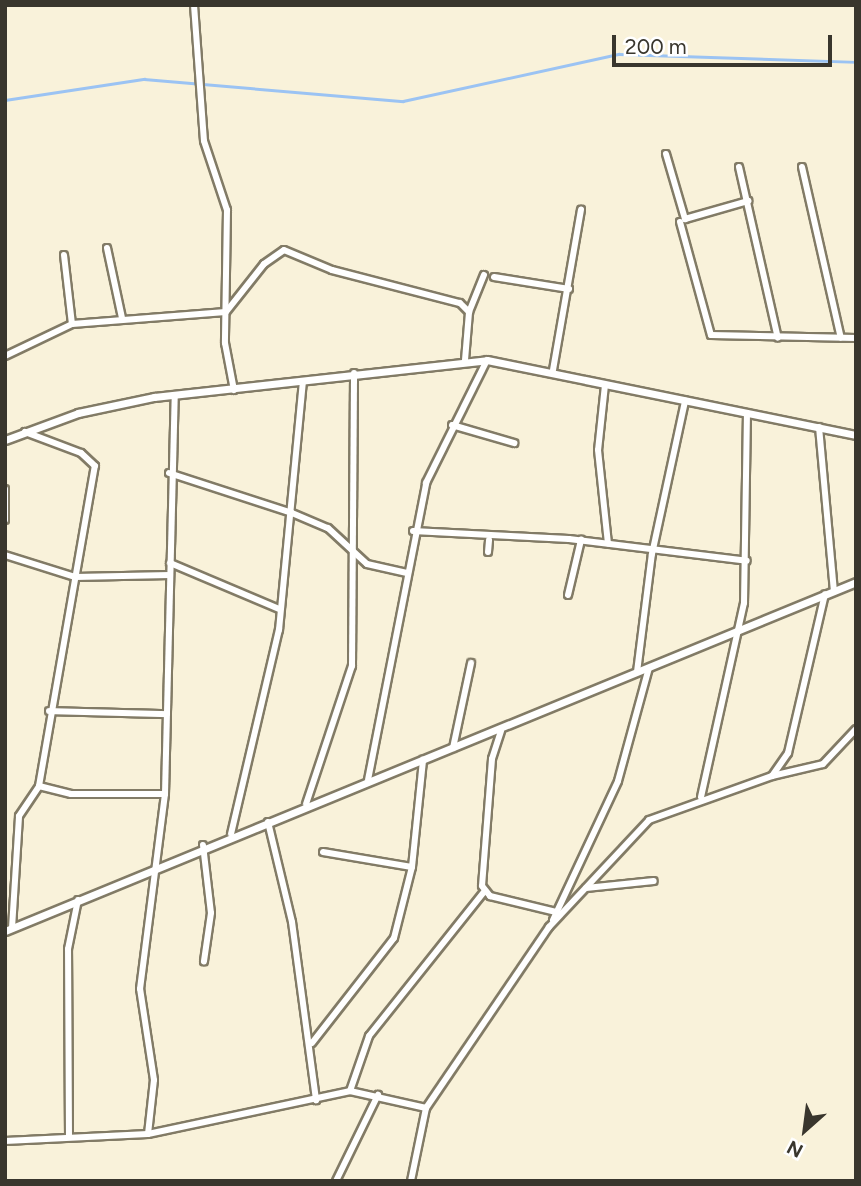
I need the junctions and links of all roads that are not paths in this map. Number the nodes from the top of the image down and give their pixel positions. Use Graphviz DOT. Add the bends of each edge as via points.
graph roads {
  1 [pos="194,5"];
  2 [pos="666,155"];
  3 [pos="739,167"];
  4 [pos="803,167"];
  5 [pos="748,201"];
  6 [pos="582,209"];
  7 [pos="680,222"];
  8 [pos="107,248"];
  9 [pos="64,255"];
  10 [pos="484,275"];
  11 [pos="494,277"];
  12 [pos="569,289"];
  13 [pos="226,312"];
  14 [pos="469,312"];
  15 [pos="121,318"];
  16 [pos="72,324"];
  17 [pos="778,338"];
  18 [pos="841,338"];
  19 [pos="856,338"];
  20 [pos="5,356"];
  21 [pos="465,360"];
  22 [pos="487,360"];
  23 [pos="553,370"];
  24 [pos="354,373"];
  25 [pos="303,381"];
  26 [pos="605,385"];
  27 [pos="234,390"];
  28 [pos="175,396"];
  29 [pos="685,401"];
  30 [pos="747,413"];
  31 [pos="453,425"];
  32 [pos="818,427"];
  33 [pos="25,432"];
  34 [pos="856,435"];
  35 [pos="5,440"];
  36 [pos="513,443"];
  37 [pos="169,473"];
  38 [pos="5,489"];
  39 [pos="292,513"];
  40 [pos="5,520"];
  41 [pos="413,531"];
  42 [pos="489,540"];
  43 [pos="580,540"];
  44 [pos="608,543"];
  45 [pos="488,552"];
  46 [pos="652,554"];
  47 [pos="5,555"];
  48 [pos="354,556"];
  49 [pos="747,561"];
  50 [pos="170,563"];
  51 [pos="407,573"];
  52 [pos="170,575"];
  53 [pos="75,577"];
  54 [pos="856,582"];
  55 [pos="834,591"];
  56 [pos="825,594"];
  57 [pos="568,595"];
  58 [pos="279,609"];
  59 [pos="739,628"];
  60 [pos="471,663"];
  61 [pos="649,668"];
  62 [pos="638,672"];
  63 [pos="49,711"];
  64 [pos="167,714"];
  65 [pos="856,729"];
  66 [pos="500,731"];
  67 [pos="453,748"];
  68 [pos="423,760"];
  69 [pos="772,776"];
  70 [pos="368,779"];
  71 [pos="39,786"];
  72 [pos="166,793"];
  73 [pos="701,797"];
  74 [pos="306,804"];
  75 [pos="267,820"];
  76 [pos="231,834"];
  77 [pos="203,845"];
  78 [pos="323,852"];
  79 [pos="159,866"];
  80 [pos="412,867"];
  81 [pos="654,881"];
  82 [pos="586,888"];
  83 [pos="485,892"];
  84 [pos="78,900"];
  85 [pos="556,912"];
  86 [pos="549,928"];
  87 [pos="9,930"];
  88 [pos="204,961"];
  89 [pos="312,1043"];
  90 [pos="350,1091"];
  91 [pos="379,1095"];
  92 [pos="316,1100"];
  93 [pos="426,1108"];
  94 [pos="148,1134"];
  95 [pos="69,1136"];
  96 [pos="5,1141"];
  97 [pos="336,1181"];
  98 [pos="411,1181"];
  1 -- 13 [label="street" via="204,141 228,222"];
  2 -- 5 [label="street" via="685,219"];
  3 -- 5 [label="street"];
  4 -- 18 [label="street"];
  5 -- 17 [label="street"];
  6 -- 12 [label="street" via="573,228"];
  7 -- 17 [label="street" via="711,335"];
  8 -- 15 [label="street"];
  9 -- 16 [label="street"];
  10 -- 14 [label="street"];
  11 -- 12 [label="street"];
  12 -- 23 [label="street"];
  13 -- 14 [label="street" via="264,264 284,250 332,270 460,303"];
  13 -- 15 [label="street"];
  13 -- 27 [label="street"];
  14 -- 21 [label="street"];
  15 -- 16 [label="street"];
  16 -- 20 [label="street"];
  17 -- 18 [label="street"];
  18 -- 19 [label="street"];
  21 -- 22 [label="street"];
  21 -- 24 [label="street"];
  22 -- 23 [label="street"];
  22 -- 31 [label="street"];
  23 -- 26 [label="street"];
  24 -- 25 [label="street"];
  24 -- 48 [label="street"];
  25 -- 27 [label="street"];
  25 -- 39 [label="street"];
  26 -- 29 [label="street"];
  26 -- 44 [label="street" via="598,450"];
  27 -- 28 [label="street"];
  28 -- 33 [label="street" via="78,413"];
  28 -- 37 [label="street"];
  29 -- 30 [label="street"];
  29 -- 46 [label="street"];
  30 -- 32 [label="street"];
  30 -- 49 [label="street"];
  31 -- 36 [label="street"];
  31 -- 41 [label="street"];
  32 -- 34 [label="street"];
  32 -- 55 [label="street"];
  33 -- 35 [label="street"];
  33 -- 53 [label="street" via="81,453 95,466"];
  37 -- 39 [label="street"];
  37 -- 50 [label="street"];
  38 -- 40 [label="street"];
  39 -- 48 [label="street" via="328,528"];
  39 -- 58 [label="street"];
  41 -- 42 [label="street"];
  41 -- 51 [label="street"];
  42 -- 43 [label="street"];
  42 -- 45 [label="street"];
  43 -- 44 [label="street"];
  43 -- 57 [label="street"];
  44 -- 46 [label="street"];
  46 -- 49 [label="street"];
  46 -- 62 [label="street"];
  47 -- 53 [label="street"];
  48 -- 51 [label="street"];
  48 -- 74 [label="street" via="351,675"];
  49 -- 59 [label="street"];
  50 -- 52 [label="street"];
  50 -- 58 [label="street"];
  51 -- 70 [label="street"];
  52 -- 53 [label="street"];
  52 -- 64 [label="street"];
  53 -- 63 [label="street"];
  54 -- 55 [label="street"];
  55 -- 56 [label="street"];
  56 -- 59 [label="street"];
  56 -- 69 [label="street" via="788,753"];
  58 -- 76 [label="street" via="272,668"];
  59 -- 61 [label="street"];
  59 -- 73 [label="street"];
  60 -- 67 [label="street"];
  61 -- 62 [label="street"];
  61 -- 85 [label="street" via="618,781"];
  62 -- 66 [label="street"];
  63 -- 64 [label="street"];
  63 -- 71 [label="street"];
  64 -- 72 [label="street"];
  65 -- 69 [label="street" via="822,764"];
  66 -- 67 [label="street"];
  66 -- 83 [label="street" via="492,759"];
  67 -- 68 [label="street"];
  68 -- 70 [label="street"];
  68 -- 80 [label="street"];
  69 -- 73 [label="street"];
  70 -- 74 [label="street"];
  71 -- 72 [label="street" via="71,794"];
  71 -- 87 [label="street" via="19,816"];
  72 -- 79 [label="street"];
  73 -- 82 [label="street" via="649,820"];
  74 -- 75 [label="street"];
  75 -- 76 [label="street"];
  75 -- 89 [label="street"];
  76 -- 77 [label="street"];
  77 -- 79 [label="street"];
  77 -- 88 [label="street" via="211,913"];
  78 -- 80 [label="street"];
  79 -- 84 [label="street"];
  79 -- 94 [label="street" via="142,946 140,989 154,1080"];
  80 -- 89 [label="street" via="392,943"];
  81 -- 82 [label="street"];
  82 -- 86 [label="street"];
  83 -- 85 [label="street"];
  83 -- 90 [label="street" via="369,1036"];
  84 -- 87 [label="street"];
  84 -- 95 [label="street" via="68,949"];
  85 -- 86 [label="street"];
  86 -- 93 [label="street"];
  89 -- 92 [label="street"];
  90 -- 91 [label="street"];
  90 -- 92 [label="street"];
  91 -- 93 [label="street"];
  91 -- 97 [label="street"];
  92 -- 94 [label="street"];
  93 -- 98 [label="street"];
  94 -- 95 [label="street"];
  95 -- 96 [label="street"];
}
